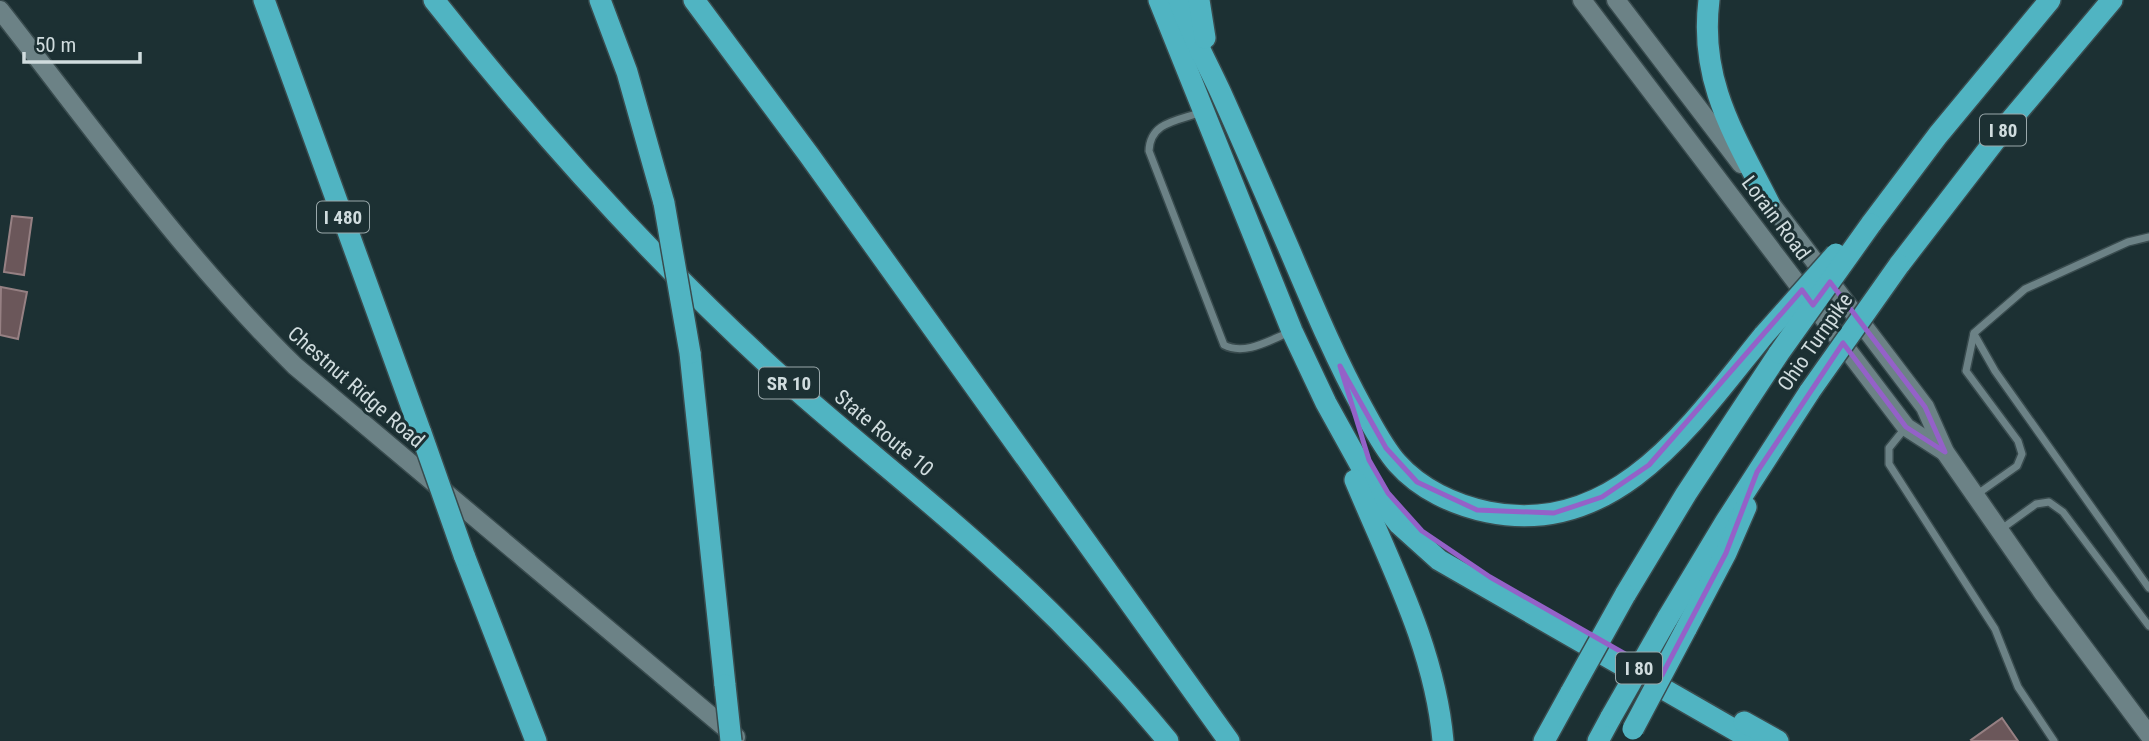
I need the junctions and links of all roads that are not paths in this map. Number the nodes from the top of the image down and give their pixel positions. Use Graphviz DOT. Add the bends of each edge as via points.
graph roads {
  1 [pos="264,0"];
  2 [pos="434,0"];
  3 [pos="600,0"];
  4 [pos="694,0"];
  5 [pos="1199,0"];
  6 [pos="1582,0"];
  7 [pos="1616,0"];
  8 [pos="1709,0"];
  9 [pos="2050,0"];
  10 [pos="2112,0"];
  11 [pos="1166,4"];
  12 [pos="0,10"];
  13 [pos="1220,91"];
  14 [pos="1203,111"];
  15 [pos="1731,150"];
  16 [pos="1709,168"];
  17 [pos="1769,203"];
  18 [pos="1870,222"];
  19 [pos="2149,237"];
  20 [pos="1292,331"];
  21 [pos="1973,333"];
  22 [pos="1340,366"];
  23 [pos="1326,403"];
  24 [pos="1906,427"];
  25 [pos="1945,452"];
  26 [pos="1757,472"];
  27 [pos="1975,496"];
  28 [pos="1999,530"];
  29 [pos="2149,588"];
  30 [pos="2149,626"];
  31 [pos="1630,735"];
  32 [pos="2149,736"];
  33 [pos="536,741"];
  34 [pos="731,741"];
  35 [pos="741,741"];
  36 [pos="1168,741"];
  37 [pos="1230,741"];
  38 [pos="1443,741"];
  39 [pos="1544,741"];
  40 [pos="1598,741"];
  41 [pos="1754,741"];
  42 [pos="1778,741"];
  43 [pos="2054,741"];
  1 -- 33 [label="highway, I 480, bridge"];
  2 -- 36 [label="highway, State Route 10 / SR 10" via="546,137 684,286 1026,589 1088,649"];
  3 -- 34 [label="highway, bridge" via="627,72 664,203 690,353"];
  4 -- 37 [label="highway"];
  5 -- 13 [label="highway"];
  6 -- 16 [label="street, Lorain Road"];
  7 -- 15 [label="street, Lorain Road"];
  8 -- 17 [label="highway" via="1707,34 1715,88"];
  9 -- 18 [label="highway, I 80"];
  10 -- 26 [label="highway, Ohio Turnpike / I 80, bridge" via="1981,157 1899,265"];
  11 -- 13 [label="highway"];
  11 -- 14 [label="highway"];
  12 -- 35 [label="street, Chestnut Ridge Road" via="246,318 306,375"];
  13 -- 22 [label="highway"];
  14 -- 20 [label="highway"];
  14 -- 20 [label="lane" via="1156,129 1149,138 1149,152 1207,303 1224,345 1231,349 1246,349"];
  15 -- 16 [label="street"];
  15 -- 17 [label="street, Lorain Road"];
  16 -- 24 [label="street, Lorain Road"];
  17 -- 25 [label="street, Lorain Road" via="1925,407"];
  18 -- 22 [label="highway, bridge" via="1764,335 1683,431 1634,478 1585,505 1539,515 1508,515 1477,510 1417,482 1386,448"];
  18 -- 39 [label="highway, Ohio Turnpike / I 80, bridge" via="1686,494"];
  19 -- 21 [label="lane" via="2128,242 2025,289"];
  20 -- 23 [label="highway"];
  21 -- 27 [label="lane" via="1966,371 2018,441 2022,454 2018,466"];
  21 -- 29 [label="lane"];
  22 -- 42 [label="highway" via="1369,460 1388,493 1422,531 1490,577"];
  23 -- 38 [label="highway" via="1423,647"];
  23 -- 41 [label="highway" via="1383,504 1410,536 1439,560"];
  24 -- 25 [label="street, Lorain Road"];
  24 -- 43 [label="lane" via="1889,448 1889,464 1995,629 2018,687"];
  25 -- 27 [label="street, Lorain Road"];
  26 -- 31 [label="highway, bridge" via="1727,553"];
  26 -- 40 [label="highway, Ohio Turnpike / I 80, bridge"];
  27 -- 28 [label="street, Lorain Road"];
  28 -- 30 [label="lane" via="2036,504 2049,502 2063,512"];
  28 -- 32 [label="street, Lorain Road"];
}
